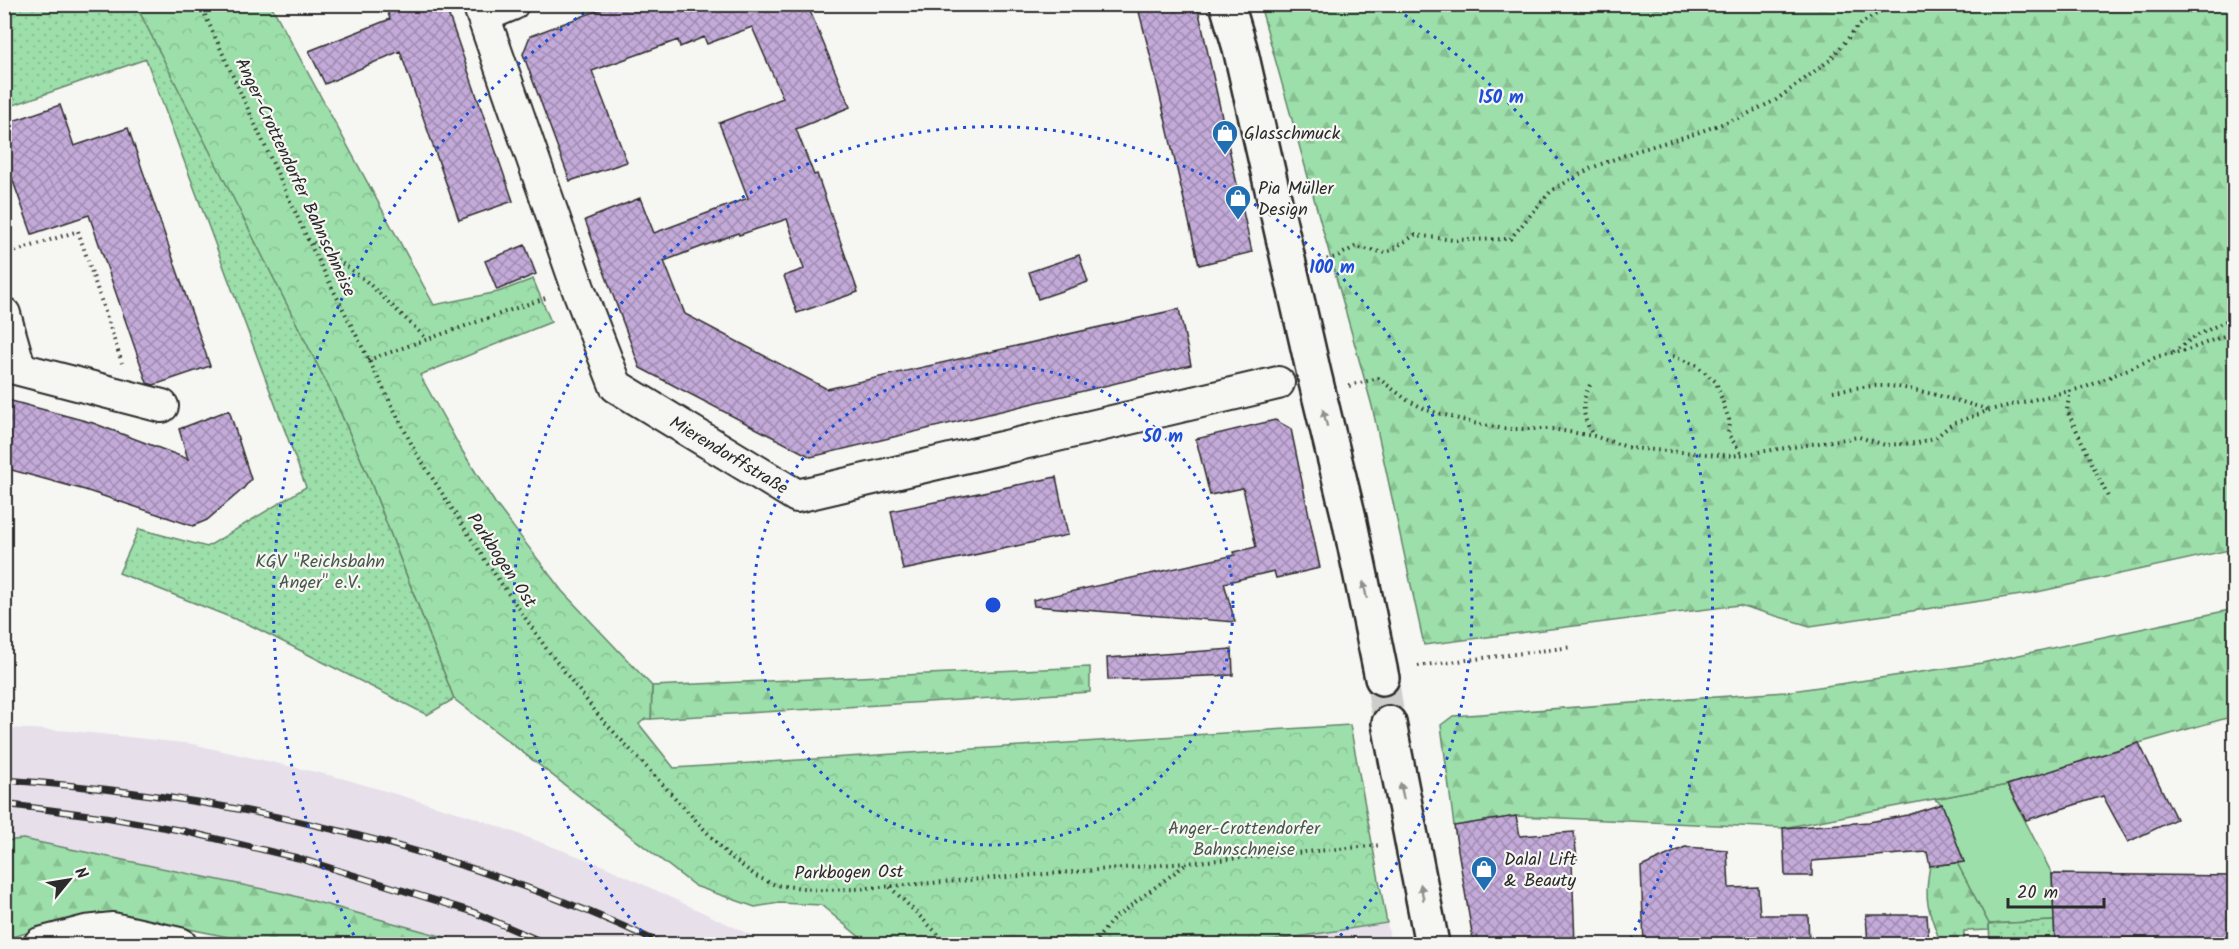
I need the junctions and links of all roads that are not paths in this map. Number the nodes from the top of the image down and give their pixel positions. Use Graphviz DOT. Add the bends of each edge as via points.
graph roads {
  1 [pos="512,4"];
  2 [pos="1227,4"];
  3 [pos="481,10"];
  4 [pos="4,314"];
  5 [pos="12,366"];
  6 [pos="1278,382"];
  7 [pos="147,402"];
  8 [pos="1382,678"];
  9 [pos="1389,723"];
  10 [pos="40,945"];
  11 [pos="180,945"];
  12 [pos="1432,945"];
  1 -- 3 [label="street"];
  8 -- 2 [label="street, one-way" via="1349,518"];
  3 -- 6 [label="street, Mierendorffstraße" via="616,386 797,496"];
  4 -- 5 [label="street"];
  5 -- 7 [label="street"];
  12 -- 9 [label="street, one-way"];
  10 -- 11 [label="street" via="112,929"];
}
